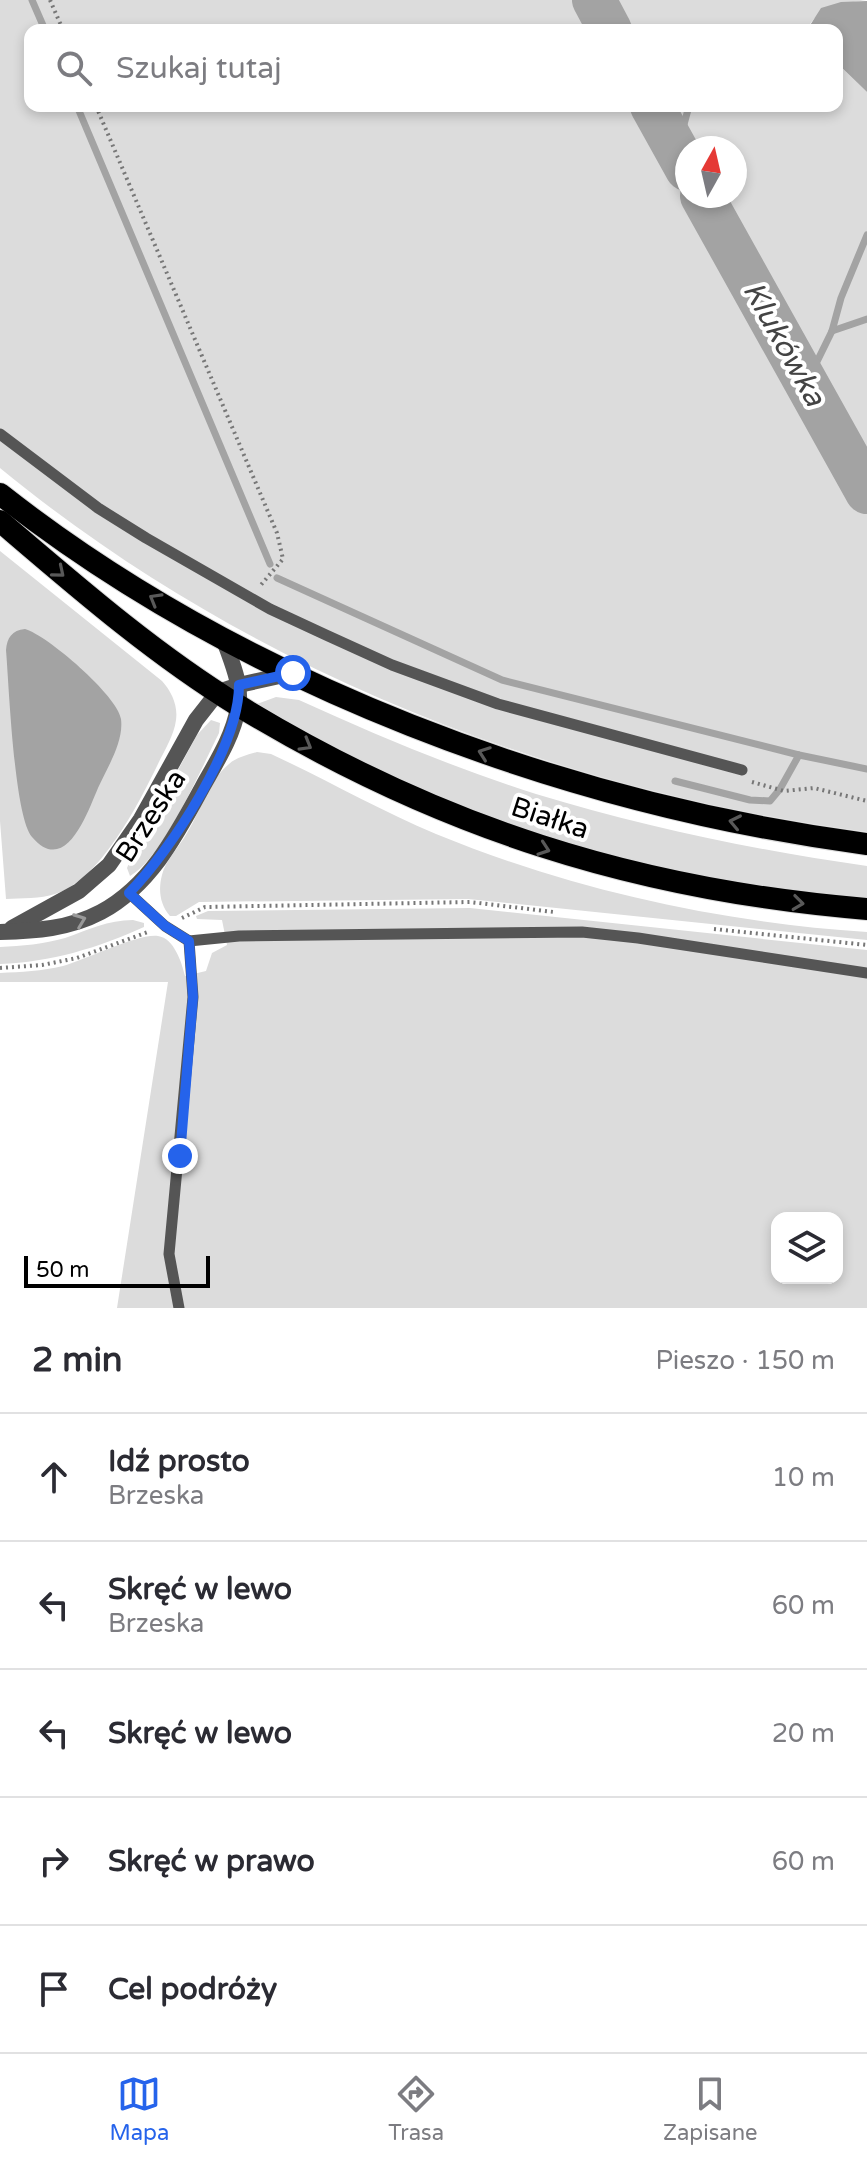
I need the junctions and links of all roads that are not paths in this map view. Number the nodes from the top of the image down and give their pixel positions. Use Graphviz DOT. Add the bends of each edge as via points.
graph roads {
  1 [pos="0,434"];
  2 [pos="0,494"];
  3 [pos="0,521"];
  4 [pos="223,637"];
  5 [pos="293,673"];
  6 [pos="232,694"];
  7 [pos="742,770"];
  8 [pos="867,844"];
  9 [pos="129,893"];
  10 [pos="867,909"];
  11 [pos="2,932"];
  12 [pos="189,941"];
  13 [pos="867,973"];
  14 [pos="179,1308"];
  1 -- 7 [label="lane" via="146,538 249,597 392,665 498,704"];
  4 -- 2 [label="highway, Białka, one-way" via="136,588"];
  3 -- 6 [label="highway, Białka, one-way" via="109,613"];
  4 -- 5 [label="highway, Białka"];
  4 -- 6 [label="street"];
  5 -- 6 [label="street"];
  8 -- 5 [label="highway, Białka, one-way" via="754,826 589,786 455,742"];
  6 -- 9 [label="street, Brzeska" via="219,757 160,859"];
  6 -- 10 [label="highway, Białka, one-way" via="329,757 384,785 556,853 714,891"];
  6 -- 11 [label="street, Brzeska" via="196,720 109,865 79,891"];
  11 -- 9 [label="street, Brzeska, one-way" via="80,921"];
  9 -- 12 [label="lane"];
  12 -- 13 [label="lane" via="582,932"];
  12 -- 14 [label="lane" via="193,997 169,1254"];
}
